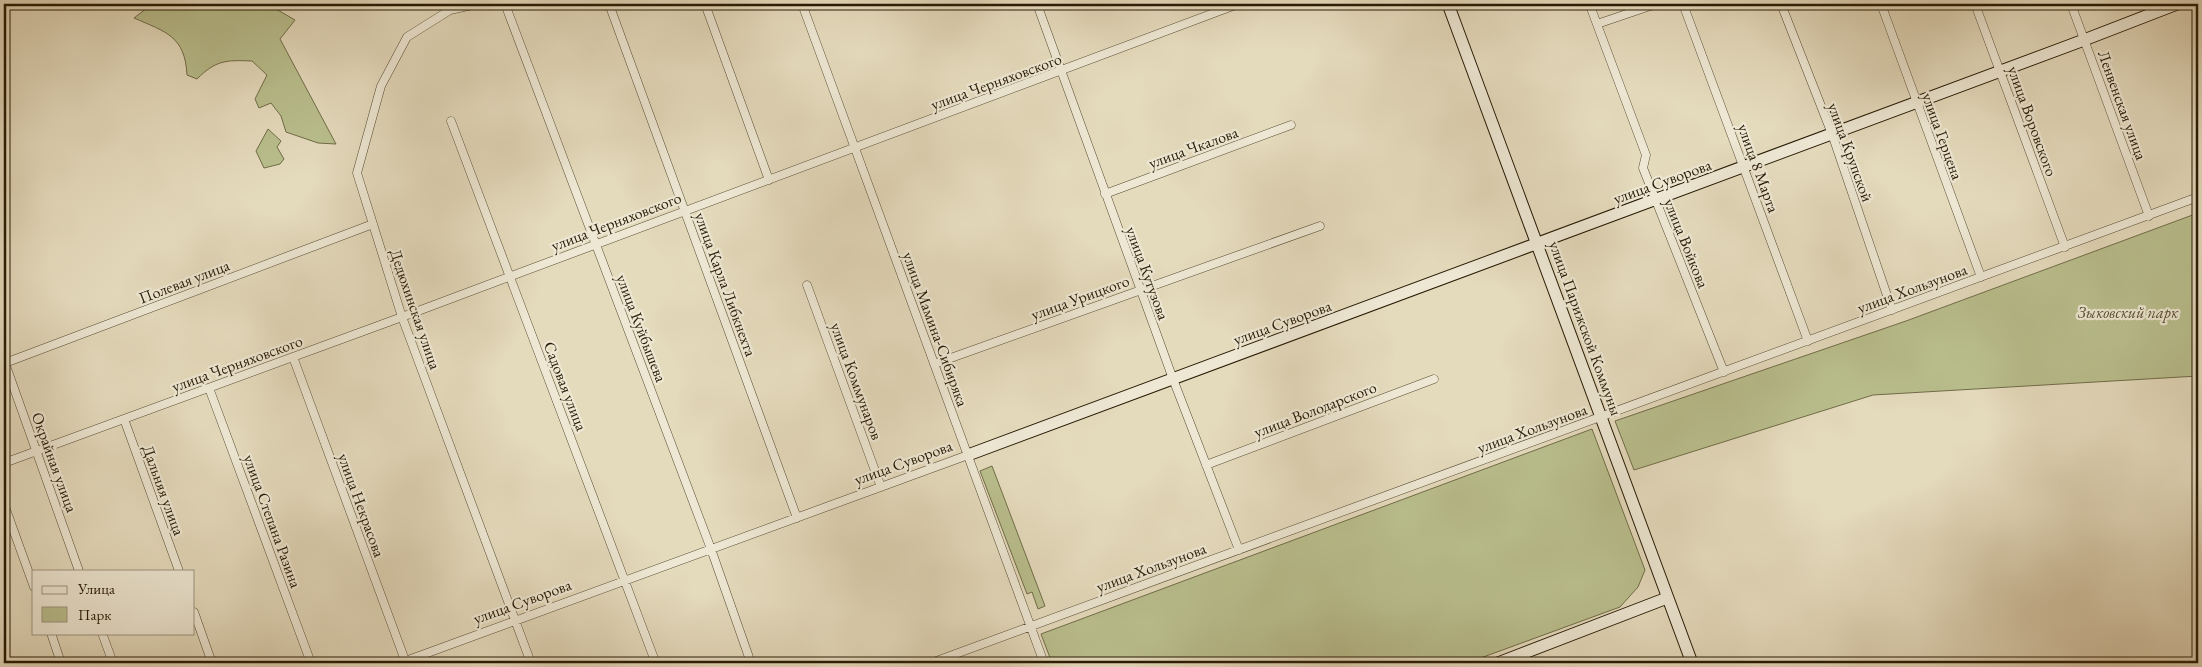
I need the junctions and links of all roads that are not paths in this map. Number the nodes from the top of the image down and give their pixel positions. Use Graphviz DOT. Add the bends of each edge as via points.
graph roads {
  1 [pos="458,4"];
  2 [pos="477,4"];
  3 [pos="505,4"];
  4 [pos="609,4"];
  5 [pos="705,4"];
  6 [pos="802,4"];
  7 [pos="1037,4"];
  8 [pos="1238,4"];
  9 [pos="1448,4"];
  10 [pos="1656,4"];
  11 [pos="1683,4"];
  12 [pos="1781,4"];
  13 [pos="1881,4"];
  14 [pos="1975,4"];
  15 [pos="2071,4"];
  16 [pos="2176,5"];
  17 [pos="450,10"];
  18 [pos="1592,10"];
  19 [pos="1597,24"];
  20 [pos="2084,40"];
  21 [pos="1062,71"];
  22 [pos="2000,72"];
  23 [pos="1916,103"];
  24 [pos="452,121"];
  25 [pos="1291,125"];
  26 [pos="1832,134"];
  27 [pos="854,148"];
  28 [pos="1744,167"];
  29 [pos="769,180"];
  30 [pos="1105,194"];
  31 [pos="2198,197"];
  32 [pos="1655,200"];
  33 [pos="685,210"];
  34 [pos="2149,216"];
  35 [pos="373,224"];
  36 [pos="1320,226"];
  37 [pos="596,244"];
  38 [pos="1538,244"];
  39 [pos="2064,247"];
  40 [pos="510,276"];
  41 [pos="1981,277"];
  42 [pos="807,285"];
  43 [pos="1140,290"];
  44 [pos="1892,310"];
  45 [pos="402,317"];
  46 [pos="1808,341"];
  47 [pos="293,357"];
  48 [pos="5,363"];
  49 [pos="934,364"];
  50 [pos="1724,372"];
  51 [pos="1434,379"];
  52 [pos="1173,380"];
  53 [pos="209,388"];
  54 [pos="1601,417"];
  55 [pos="124,419"];
  56 [pos="36,452"];
  57 [pos="968,456"];
  58 [pos="4,463"];
  59 [pos="1206,465"];
  60 [pos="881,487"];
  61 [pos="4,504"];
  62 [pos="797,518"];
  63 [pos="711,549"];
  64 [pos="1239,550"];
  65 [pos="80,570"];
  66 [pos="179,570"];
  67 [pos="32,581"];
  68 [pos="625,581"];
  69 [pos="1667,598"];
  70 [pos="195,615"];
  71 [pos="514,621"];
  72 [pos="1031,626"];
  73 [pos="51,634"];
  74 [pos="102,634"];
  75 [pos="655,661"];
  76 [pos="61,663"];
  77 [pos="113,663"];
  78 [pos="212,663"];
  79 [pos="311,663"];
  80 [pos="404,663"];
  81 [pos="531,663"];
  82 [pos="751,663"];
  83 [pos="931,663"];
  84 [pos="1044,663"];
  85 [pos="1498,663"];
  86 [pos="1692,663"];
  1 -- 17 [label="street"];
  2 -- 17 [label="street, Дедюхинская улица"];
  3 -- 37 [label="street, улица Куйбышева"];
  4 -- 33 [label="street, улица Карла Либкнехта"];
  5 -- 29 [label="street"];
  6 -- 27 [label="street, улица Мамина-Сибиряка"];
  7 -- 21 [label="street, улица Кутузова"];
  8 -- 21 [label="street, улица Черняховского"];
  9 -- 38 [label="street, улица Парижской Коммуны"];
  10 -- 19 [label="street"];
  11 -- 28 [label="street, улица 8 Марта"];
  12 -- 26 [label="street, улица Крупской"];
  13 -- 23 [label="street, улица Герцена"];
  14 -- 22 [label="street, улица Воровского"];
  15 -- 20 [label="street, Ленвенская улица"];
  16 -- 20 [label="street, улица Суворова"];
  17 -- 35 [label="street, Дедюхинская улица" via="407,37 381,86 357,173"];
  18 -- 19 [label="street, улица Войкова"];
  19 -- 32 [label="street, улица Войкова" via="1646,155 1642,168"];
  20 -- 22 [label="street, улица Суворова"];
  20 -- 34 [label="street, Ленвенская улица"];
  21 -- 27 [label="street, улица Черняховского"];
  21 -- 30 [label="street, улица Кутузова"];
  22 -- 23 [label="street, улица Суворова"];
  22 -- 39 [label="street, улица Воровского"];
  23 -- 26 [label="street, улица Суворова"];
  23 -- 41 [label="street, улица Герцена"];
  24 -- 40 [label="street, Садовая улица"];
  25 -- 30 [label="street, улица Чкалова"];
  26 -- 28 [label="street, улица Суворова"];
  26 -- 44 [label="street, улица Крупской"];
  27 -- 29 [label="street, улица Черняховского"];
  27 -- 49 [label="street, улица Мамина-Сибиряка"];
  28 -- 32 [label="street, улица Суворова"];
  28 -- 46 [label="street, улица 8 Марта"];
  29 -- 33 [label="street, улица Черняховского"];
  30 -- 43 [label="street, улица Кутузова"];
  31 -- 34 [label="street, улица Хользунова"];
  32 -- 38 [label="street, улица Суворова"];
  32 -- 50 [label="street, улица Войкова"];
  33 -- 37 [label="street, улица Черняховского"];
  33 -- 62 [label="street, улица Карла Либкнехта"];
  34 -- 39 [label="street, улица Хользунова"];
  35 -- 45 [label="street, Дедюхинская улица"];
  35 -- 48 [label="street, Полевая улица"];
  36 -- 43 [label="street, улица Урицкого"];
  37 -- 40 [label="street, улица Черняховского"];
  37 -- 63 [label="street, улица Куйбышева"];
  38 -- 52 [label="street, улица Суворова"];
  38 -- 54 [label="street, улица Парижской Коммуны"];
  39 -- 41 [label="street, улица Хользунова"];
  40 -- 45 [label="street, улица Черняховского"];
  40 -- 68 [label="street, Садовая улица"];
  41 -- 44 [label="street, улица Хользунова"];
  42 -- 60 [label="street, улица Коммунаров"];
  43 -- 49 [label="street, улица Урицкого"];
  43 -- 52 [label="street, улица Кутузова"];
  44 -- 46 [label="street, улица Хользунова"];
  45 -- 47 [label="street, улица Черняховского"];
  45 -- 71 [label="street, Дедюхинская улица"];
  46 -- 50 [label="street, улица Хользунова"];
  47 -- 53 [label="street, улица Черняховского"];
  47 -- 80 [label="street, улица Некрасова"];
  48 -- 56 [label="street, Окрайная улица"];
  49 -- 57 [label="street, улица Мамина-Сибиряка"];
  50 -- 54 [label="street, улица Хользунова"];
  51 -- 59 [label="street, улица Володарского"];
  52 -- 57 [label="street, улица Суворова"];
  52 -- 59 [label="street, улица Кутузова"];
  53 -- 55 [label="street, улица Черняховского"];
  53 -- 79 [label="street, улица Степана Разина"];
  54 -- 64 [label="street, улица Хользунова"];
  54 -- 69 [label="street, улица Парижской Коммуны"];
  55 -- 56 [label="street, улица Черняховского"];
  55 -- 66 [label="street, Дальняя улица"];
  56 -- 58 [label="street, улица Черняховского"];
  56 -- 65 [label="street, Окрайная улица"];
  57 -- 60 [label="street, улица Суворова"];
  57 -- 72 [label="street, улица Мамина-Сибиряка"];
  59 -- 64 [label="street, улица Кутузова"];
  60 -- 62 [label="street, улица Суворова"];
  61 -- 67 [label="street"];
  62 -- 63 [label="street, улица Суворова"];
  63 -- 68 [label="street, улица Суворова"];
  63 -- 82 [label="street, улица Куйбышева"];
  64 -- 72 [label="street, улица Хользунова"];
  68 -- 71 [label="street, улица Суворова"];
  68 -- 75 [label="street, Садовая улица"];
  69 -- 85 [label="street"];
  69 -- 86 [label="street, улица Парижской Коммуны"];
  70 -- 78 [label="street"];
  71 -- 80 [label="street, улица Суворова"];
  71 -- 81 [label="street, Дедюхинская улица"];
  72 -- 83 [label="street, улица Хользунова"];
  72 -- 84 [label="street, улица Мамина-Сибиряка"];
  73 -- 76 [label="street"];
  74 -- 77 [label="street"];
}
